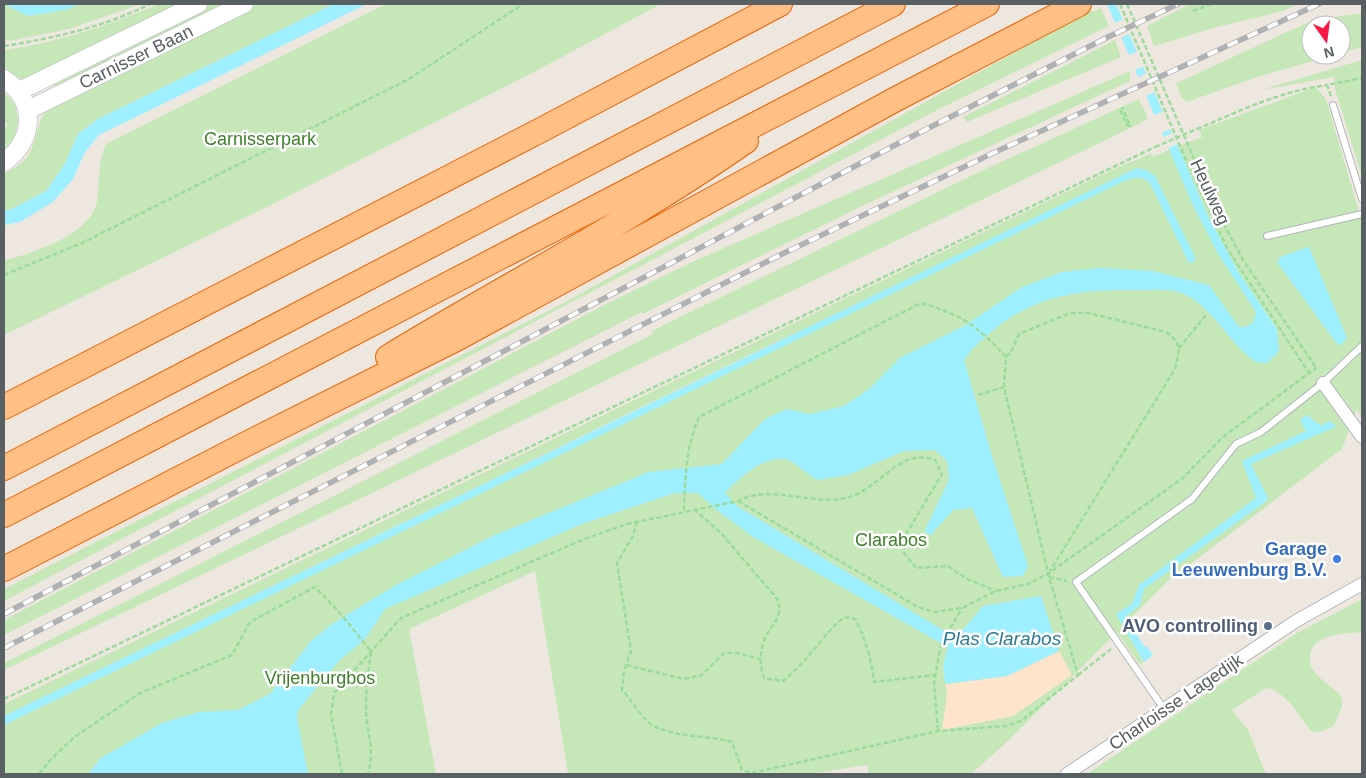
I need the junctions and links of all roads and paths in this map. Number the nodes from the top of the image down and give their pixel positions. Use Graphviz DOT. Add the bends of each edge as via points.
graph roads {
  1 [pos="150,4"];
  2 [pos="198,4"];
  3 [pos="244,4"];
  4 [pos="523,4"];
  5 [pos="780,4"];
  6 [pos="893,4"];
  7 [pos="987,4"];
  8 [pos="1079,4"];
  9 [pos="1120,4"];
  10 [pos="1127,4"];
  11 [pos="1211,4"];
  12 [pos="1193,10"];
  13 [pos="4,46"];
  14 [pos="1362,78"];
  15 [pos="4,80"];
  16 [pos="828,84"];
  17 [pos="1327,85"];
  18 [pos="19,92"];
  19 [pos="1334,105"];
  20 [pos="1122,107"];
  21 [pos="28,110"];
  22 [pos="1120,110"];
  23 [pos="4,162"];
  24 [pos="1362,199"];
  25 [pos="1362,214"];
  26 [pos="1267,236"];
  27 [pos="4,275"];
  28 [pos="1206,315"];
  29 [pos="1362,346"];
  30 [pos="1179,348"];
  31 [pos="1006,357"];
  32 [pos="1309,374"];
  33 [pos="1324,383"];
  34 [pos="1004,387"];
  35 [pos="978,395"];
  36 [pos="4,407"];
  37 [pos="1362,437"];
  38 [pos="254,440"];
  39 [pos="4,468"];
  40 [pos="738,501"];
  41 [pos="694,509"];
  42 [pos="684,510"];
  43 [pos="4,515"];
  44 [pos="637,521"];
  45 [pos="4,570"];
  46 [pos="1049,573"];
  47 [pos="1049,577"];
  48 [pos="1076,582"];
  49 [pos="1362,584"];
  50 [pos="996,591"];
  51 [pos="962,608"];
  52 [pos="1118,644"];
  53 [pos="371,651"];
  54 [pos="760,659"];
  55 [pos="626,665"];
  56 [pos="935,675"];
  57 [pos="1078,675"];
  58 [pos="4,699"];
  59 [pos="1164,710"];
  60 [pos="938,731"];
  61 [pos="39,774"];
  62 [pos="342,774"];
  63 [pos="368,774"];
  64 [pos="1068,774"];
  1 -- 13 [label="path" via="88,28"];
  2 -- 18 [label="main road, Carnisser Baan"];
  3 -- 21 [label="main road, Carnisser Baan"];
  4 -- 27 [label="path" via="409,79 82,243"];
  5 -- 36 [label="highway"];
  6 -- 39 [label="highway"];
  7 -- 16 [label="highway"];
  8 -- 38 [label="highway" via="896,99 458,338"];
  9 -- 32 [label="path" via="1228,250"];
  10 -- 32 [label="path, Heulweg" via="1215,207 1243,260 1316,368"];
  11 -- 12 [label="path"];
  14 -- 17 [label="path"];
  15 -- 18 [label="main road"];
  16 -- 38 [label="highway" via="687,183 428,333"];
  16 -- 43 [label="highway"];
  17 -- 19 [label="path"];
  17 -- 58 [label="path, bridge" via="1299,89 1253,104 1155,147"];
  18 -- 21 [label="main road"];
  19 -- 24 [label="lane"];
  20 -- 22 [label="path" via="1130,126"];
  21 -- 23 [label="main road" via="27,134 22,145"];
  25 -- 26 [label="lane"];
  28 -- 30 [label="path"];
  29 -- 33 [label="lane"];
  30 -- 31 [label="path" via="1176,339 1166,332 1089,313 1070,313 1018,334"];
  30 -- 46 [label="path" via="1175,369"];
  31 -- 34 [label="path"];
  31 -- 42 [label="path" via="968,320 921,303 699,417 692,431"];
  32 -- 46 [label="path" via="1223,437 1183,478"];
  33 -- 37 [label="street"];
  33 -- 48 [label="lane" via="1261,432 1236,444 1192,499"];
  34 -- 35 [label="path"];
  34 -- 46 [label="path"];
  38 -- 45 [label="highway"];
  40 -- 41 [label="path"];
  40 -- 50 [label="path" via="750,494 831,500 855,495 903,462 923,456 935,460 942,474 906,536 904,553 916,568 948,566 967,579"];
  40 -- 51 [label="path" via="918,607 935,612"];
  41 -- 42 [label="path"];
  41 -- 54 [label="path" via="721,533 778,600 777,621 765,638"];
  42 -- 44 [label="path"];
  44 -- 53 [label="path" via="582,540 401,618"];
  44 -- 55 [label="path" via="633,536 617,563 631,652"];
  46 -- 47 [label="path"];
  46 -- 50 [label="path" via="1028,584"];
  47 -- 48 [label="path"];
  47 -- 57 [label="path"];
  48 -- 52 [label="lane"];
  49 -- 59 [label="street, Charloisse Lagedijk" via="1296,621"];
  50 -- 51 [label="path"];
  51 -- 56 [label="path" via="941,644"];
  52 -- 57 [label="path"];
  52 -- 59 [label="lane"];
  53 -- 61 [label="path" via="315,586 250,622 232,655 140,693 76,736"];
  53 -- 62 [label="path" via="334,693 331,714"];
  53 -- 63 [label="path" via="366,707 373,758"];
  54 -- 55 [label="path" via="724,653 702,675 684,679"];
  54 -- 56 [label="path" via="764,678 783,681 799,668 844,617 855,619 865,637 874,682"];
  55 -- 60 [label="path" via="622,690 652,725 682,734 732,742 742,770 752,773"];
  56 -- 60 [label="path"];
  57 -- 60 [label="path" via="1021,720 1005,726"];
  59 -- 64 [label="street, Charloisse Lagedijk"];
}
